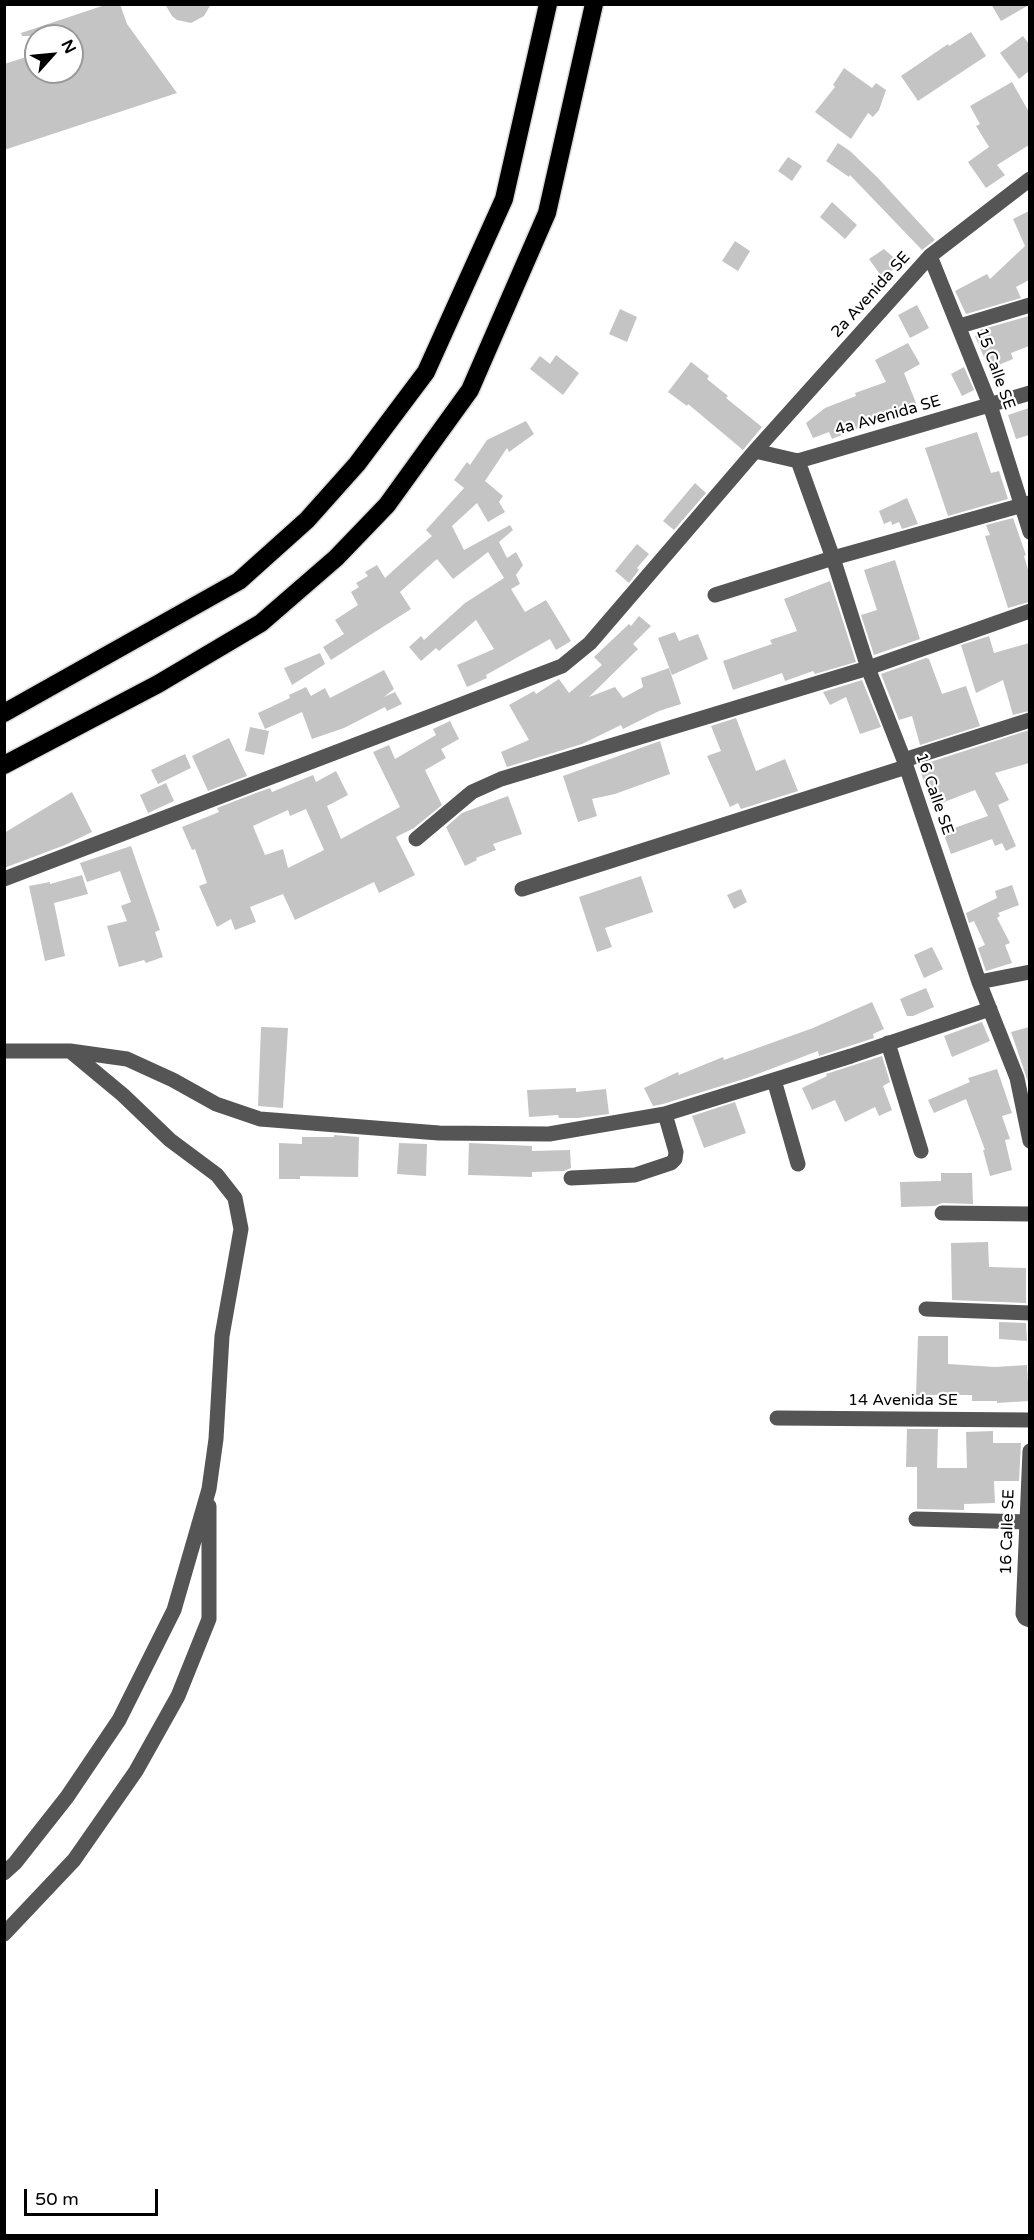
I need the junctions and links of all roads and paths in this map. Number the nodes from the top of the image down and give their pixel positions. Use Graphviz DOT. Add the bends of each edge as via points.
graph roads {
  1 [pos="548,4"];
  2 [pos="594,4"];
  3 [pos="1029,178"];
  4 [pos="930,256"];
  5 [pos="1029,305"];
  6 [pos="960,326"];
  7 [pos="1029,393"];
  8 [pos="990,405"];
  9 [pos="755,451"];
  10 [pos="798,461"];
  11 [pos="1025,504"];
  12 [pos="1029,532"];
  13 [pos="833,558"];
  14 [pos="715,595"];
  15 [pos="1029,611"];
  16 [pos="868,668"];
  17 [pos="4,713"];
  18 [pos="1029,720"];
  19 [pos="905,763"];
  20 [pos="4,765"];
  21 [pos="416,839"];
  22 [pos="4,879"];
  23 [pos="522,889"];
  24 [pos="1029,972"];
  25 [pos="979,982"];
  26 [pos="990,1009"];
  27 [pos="888,1043"];
  28 [pos="70,1051"];
  29 [pos="4,1052"];
  30 [pos="1023,1076"];
  31 [pos="774,1080"];
  32 [pos="665,1114"];
  33 [pos="1029,1141"];
  34 [pos="921,1151"];
  35 [pos="798,1164"];
  36 [pos="571,1179"];
  37 [pos="942,1213"];
  38 [pos="1029,1214"];
  39 [pos="926,1309"];
  40 [pos="1029,1313"];
  41 [pos="777,1418"];
  42 [pos="1029,1420"];
  43 [pos="1029,1451"];
  44 [pos="208,1489"];
  45 [pos="916,1519"];
  46 [pos="1028,1521"];
  47 [pos="1026,1617"];
  48 [pos="4,1873"];
  49 [pos="4,1934"];
  1 -- 17 [label="highway" via="504,199 426,372 357,464 307,520 239,581"];
  2 -- 20 [label="highway" via="548,213 470,390 387,505 336,558 261,623 158,684"];
  3 -- 4 [label="street, 2a Avenida SE"];
  4 -- 6 [label="street, 15 Calle SE"];
  4 -- 9 [label="street, 2a Avenida SE"];
  5 -- 6 [label="street"];
  6 -- 8 [label="street, 15 Calle SE"];
  7 -- 8 [label="street, 4a Avenida SE"];
  8 -- 10 [label="street, 4a Avenida SE"];
  8 -- 11 [label="street, 15 Calle SE"];
  9 -- 10 [label="street, 4a Avenida SE"];
  9 -- 22 [label="street, 2a Avenida SE" via="591,643 562,666"];
  10 -- 13 [label="street, 16 Calle SE"];
  11 -- 12 [label="street, 15 Calle SE"];
  11 -- 13 [label="street"];
  13 -- 14 [label="street"];
  13 -- 16 [label="street, 16 Calle SE"];
  15 -- 16 [label="street"];
  16 -- 19 [label="street, 16 Calle SE"];
  16 -- 21 [label="street" via="501,779 472,792"];
  18 -- 19 [label="street"];
  19 -- 23 [label="street"];
  19 -- 25 [label="street, 16 Calle SE"];
  24 -- 25 [label="street"];
  25 -- 26 [label="street, 16 Calle SE"];
  26 -- 27 [label="street"];
  26 -- 30 [label="street, 16 Calle SE"];
  27 -- 31 [label="street"];
  27 -- 34 [label="street"];
  28 -- 29 [label="street"];
  28 -- 32 [label="street" via="128,1059 216,1104 260,1119 439,1133 549,1134"];
  28 -- 44 [label="street" via="170,1140 217,1175 235,1198 241,1229 222,1336 216,1439"];
  30 -- 33 [label="street, 16 Calle SE"];
  31 -- 32 [label="street"];
  31 -- 35 [label="street"];
  32 -- 36 [label="street" via="676,1152 671,1163 635,1175"];
  37 -- 38 [label="street"];
  39 -- 40 [label="street"];
  41 -- 42 [label="street, 14 Avenida SE"];
  43 -- 46 [label="street, 16 Calle SE"];
  44 -- 48 [label="street" via="174,1610 119,1720 67,1797"];
  44 -- 49 [label="street" via="209,1619 178,1696 136,1771 74,1860"];
  45 -- 46 [label="street"];
  46 -- 47 [label="street, 16 Calle SE"];
}
